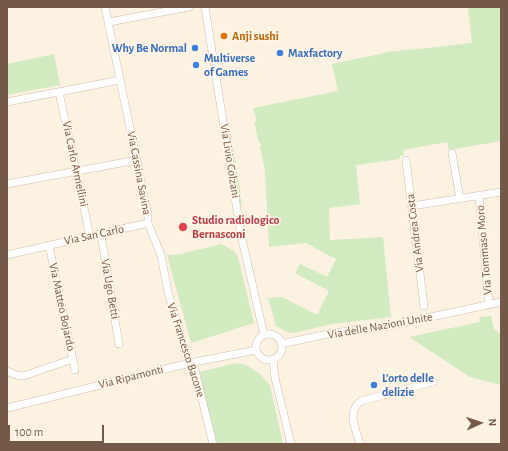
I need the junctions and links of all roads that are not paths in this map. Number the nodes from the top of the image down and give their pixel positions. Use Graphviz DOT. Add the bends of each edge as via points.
graph roads {
  1 [pos="105,7"];
  2 [pos="189,7"];
  3 [pos="205,7"];
  4 [pos="108,22"];
  5 [pos="120,80"];
  6 [pos="59,92"];
  7 [pos="7,102"];
  8 [pos="452,153"];
  9 [pos="136,160"];
  10 [pos="406,160"];
  11 [pos="76,170"];
  12 [pos="7,184"];
  13 [pos="501,192"];
  14 [pos="479,196"];
  15 [pos="460,199"];
  16 [pos="412,206"];
  17 [pos="148,223"];
  18 [pos="101,234"];
  19 [pos="90,236"];
  20 [pos="49,245"];
  21 [pos="7,255"];
  22 [pos="501,302"];
  23 [pos="489,304"];
  24 [pos="424,306"];
  25 [pos="264,335"];
  26 [pos="120,344"];
  27 [pos="281,344"];
  28 [pos="256,350"];
  29 [pos="73,359"];
  30 [pos="274,359"];
  31 [pos="190,363"];
  32 [pos="75,370"];
  33 [pos="7,371"];
  34 [pos="433,382"];
  35 [pos="7,408"];
  36 [pos="213,444"];
  37 [pos="291,444"];
  38 [pos="360,444"];
  1 -- 4 [label="street, Via Cassina Savina"];
  2 -- 4 [label="street"];
  3 -- 25 [label="street, Via Livio Colzani" via="241,235"];
  4 -- 5 [label="street, Via Cassina Savina"];
  5 -- 6 [label="street"];
  5 -- 9 [label="street, Via Cassina Savina"];
  6 -- 7 [label="street"];
  6 -- 11 [label="street, Via Carlo Armellini"];
  8 -- 15 [label="street"];
  9 -- 11 [label="street"];
  9 -- 17 [label="street, Via Cassina Savina"];
  10 -- 16 [label="street, Via Andrea Costa"];
  11 -- 12 [label="street"];
  11 -- 19 [label="street, Via Carlo Armellini"];
  13 -- 14 [label="street"];
  14 -- 15 [label="street"];
  14 -- 23 [label="street, Via Tommaso Moro"];
  15 -- 16 [label="street"];
  16 -- 24 [label="street, Via Andrea Costa"];
  17 -- 18 [label="street, Via San Carlo"];
  17 -- 31 [label="street, Via Francesco Bacone" via="161,255 168,292"];
  18 -- 19 [label="street, Via San Carlo"];
  18 -- 26 [label="street, Via Ugo Betti"];
  19 -- 20 [label="street, Via San Carlo"];
  20 -- 21 [label="street, Via San Carlo"];
  20 -- 29 [label="street, Via Matteo Bojardo"];
  22 -- 23 [label="street, Via delle Nazioni Unite"];
  23 -- 27 [label="street, Via delle Nazioni Unite" via="384,327 332,333"];
  25 -- 27 [label="street" via="277,337"];
  25 -- 28 [label="street" via="257,341"];
  27 -- 30 [label="street" via="280,354"];
  28 -- 30 [label="street" via="264,360"];
  28 -- 31 [label="street, Via Ripamonti"];
  29 -- 32 [label="street, Via Matteo Bojardo"];
  29 -- 33 [label="street" via="23,376"];
  30 -- 37 [label="street" via="275,378"];
  31 -- 35 [label="street, Via Ripamonti"];
  31 -- 36 [label="street, Via Francesco Bacone" via="195,370"];
  34 -- 38 [label="street" via="356,404 352,415"];
}
